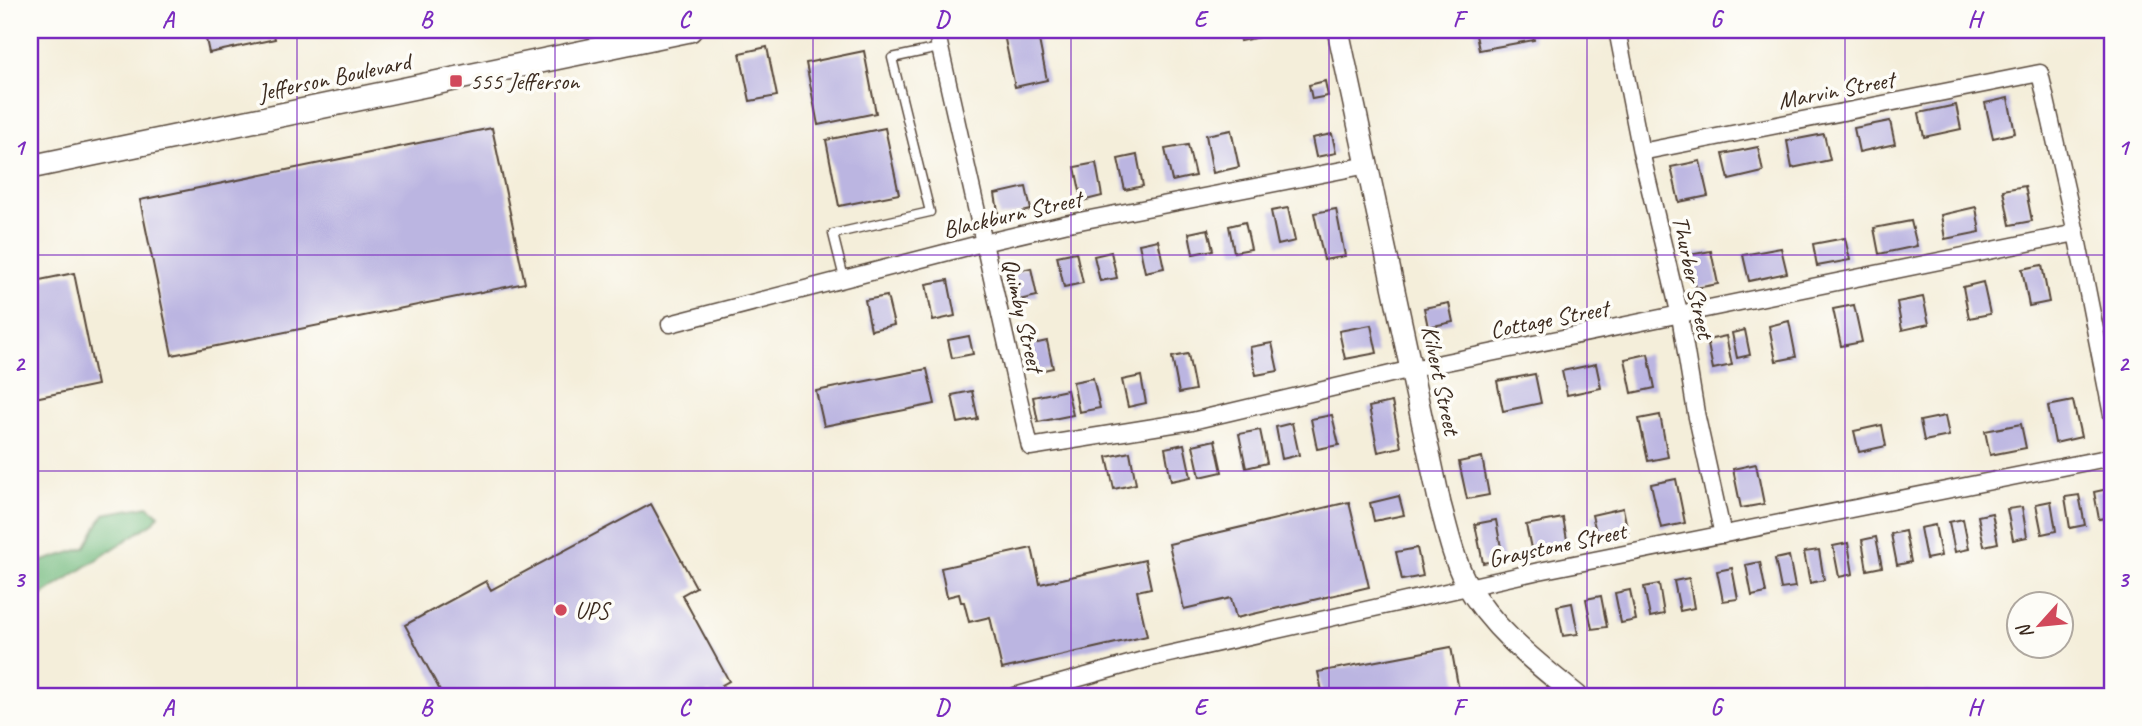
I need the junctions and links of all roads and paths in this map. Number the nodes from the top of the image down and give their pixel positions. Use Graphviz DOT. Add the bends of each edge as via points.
graph roads {
  1 [pos="690,30"];
  2 [pos="936,30"];
  3 [pos="1338,30"];
  4 [pos="1617,30"];
  5 [pos="939,48"];
  6 [pos="1641,152"];
  7 [pos="1368,165"];
  8 [pos="30,167"];
  9 [pos="2076,233"];
  10 [pos="983,243"];
  11 [pos="844,278"];
  12 [pos="1679,316"];
  13 [pos="670,324"];
  14 [pos="1412,369"];
  15 [pos="2112,415"];
  16 [pos="1030,447"];
  17 [pos="2112,457"];
  18 [pos="1723,535"];
  19 [pos="1470,587"];
  20 [pos="1015,696"];
  21 [pos="1577,696"];
  1 -- 8 [label="main road, Jefferson Boulevard"];
  2 -- 5 [label="street, Quimby Street"];
  3 -- 7 [label="street, Kilvert Street"];
  4 -- 6 [label="street, Thurber Street"];
  5 -- 10 [label="street, Quimby Street"];
  5 -- 11 [label="lane" via="892,58 930,212 834,234"];
  6 -- 9 [label="street, Marvin Street" via="2040,73"];
  6 -- 12 [label="street, Thurber Street"];
  7 -- 10 [label="street, Blackburn Street"];
  7 -- 14 [label="street, Kilvert Street"];
  9 -- 12 [label="street, Cottage Street"];
  9 -- 15 [label="street"];
  10 -- 11 [label="street, Blackburn Street"];
  10 -- 16 [label="street, Quimby Street"];
  11 -- 13 [label="street, Blackburn Street"];
  12 -- 14 [label="street, Cottage Street"];
  12 -- 18 [label="street, Thurber Street"];
  14 -- 16 [label="street, Cottage Street" via="1192,421"];
  14 -- 19 [label="street, Kilvert Street" via="1440,504"];
  17 -- 18 [label="street, Graystone Street"];
  18 -- 19 [label="street, Graystone Street"];
  19 -- 20 [label="street, Graystone Street" via="1147,659"];
  19 -- 21 [label="street, Kilvert Street" via="1521,650"];
}
